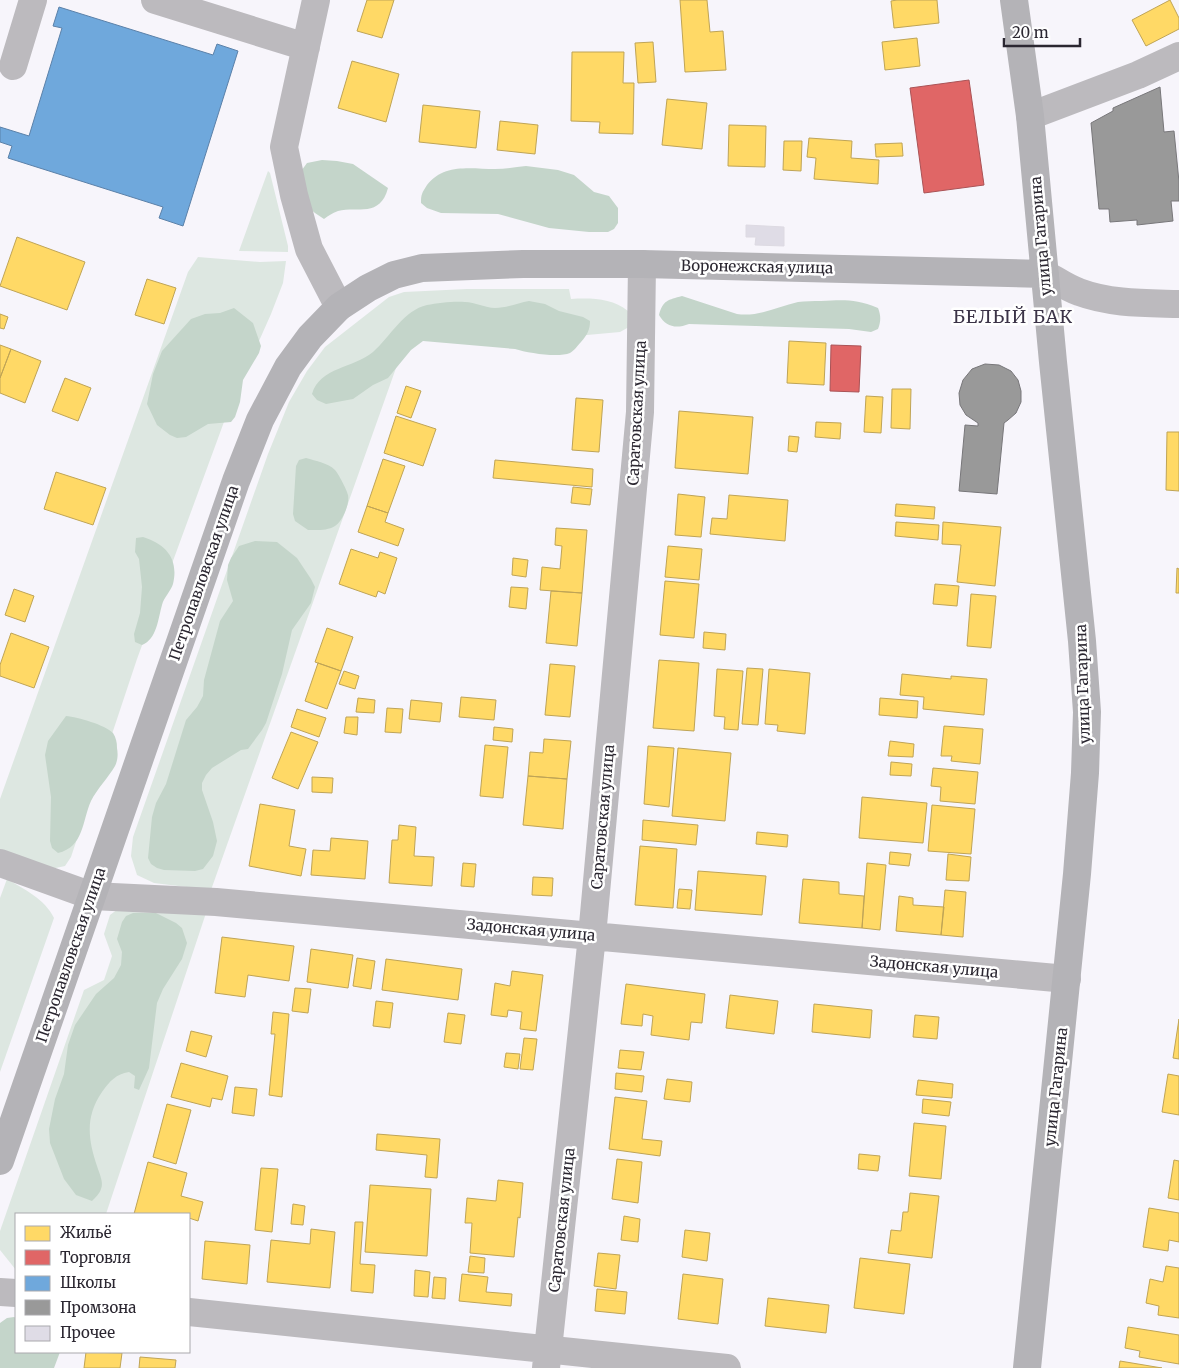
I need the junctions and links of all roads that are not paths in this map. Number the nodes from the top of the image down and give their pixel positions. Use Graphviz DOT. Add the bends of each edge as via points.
graph roads {
  1 [pos="33,0"];
  2 [pos="155,0"];
  3 [pos="316,0"];
  4 [pos="1014,0"];
  5 [pos="306,47"];
  6 [pos="1179,56"];
  7 [pos="12,66"];
  8 [pos="1030,116"];
  9 [pos="642,264"];
  10 [pos="1045,274"];
  11 [pos="1179,304"];
  12 [pos="339,307"];
  13 [pos="0,863"];
  14 [pos="92,896"];
  15 [pos="592,936"];
  16 [pos="1067,979"];
  17 [pos="0,1161"];
  18 [pos="0,1292"];
  19 [pos="15,1294"];
  20 [pos="190,1312"];
  21 [pos="547,1359"];
  22 [pos="727,1368"];
  23 [pos="1027,1368"];
  1 -- 7 [label="street"];
  2 -- 5 [label="street"];
  3 -- 5 [label="street"];
  4 -- 8 [label="main road, улица Гагарина"];
  5 -- 12 [label="street" via="284,147 309,250"];
  6 -- 8 [label="street"];
  8 -- 10 [label="main road, улица Гагарина"];
  9 -- 10 [label="main road, Воронежская улица"];
  9 -- 12 [label="main road, Воронежская улица" via="422,268 394,275"];
  9 -- 15 [label="street, Саратовская улица" via="640,412"];
  10 -- 11 [label="street, Воронежская улица" via="1078,292 1103,299"];
  10 -- 16 [label="main road, улица Гагарина" via="1082,641 1086,712 1083,792"];
  12 -- 14 [label="main road, Петропавловская улица" via="310,336 288,367 260,420"];
  13 -- 14 [label="street, Задонская улица"];
  14 -- 15 [label="street, Задонская улица" via="216,902"];
  14 -- 17 [label="main road, Петропавловская улица"];
  15 -- 16 [label="street, Задонская улица"];
  15 -- 21 [label="street, Саратовская улица"];
  16 -- 23 [label="main road, улица Гагарина"];
  18 -- 19 [label="street"];
  20 -- 21 [label="street"];
  21 -- 22 [label="street"];
}
